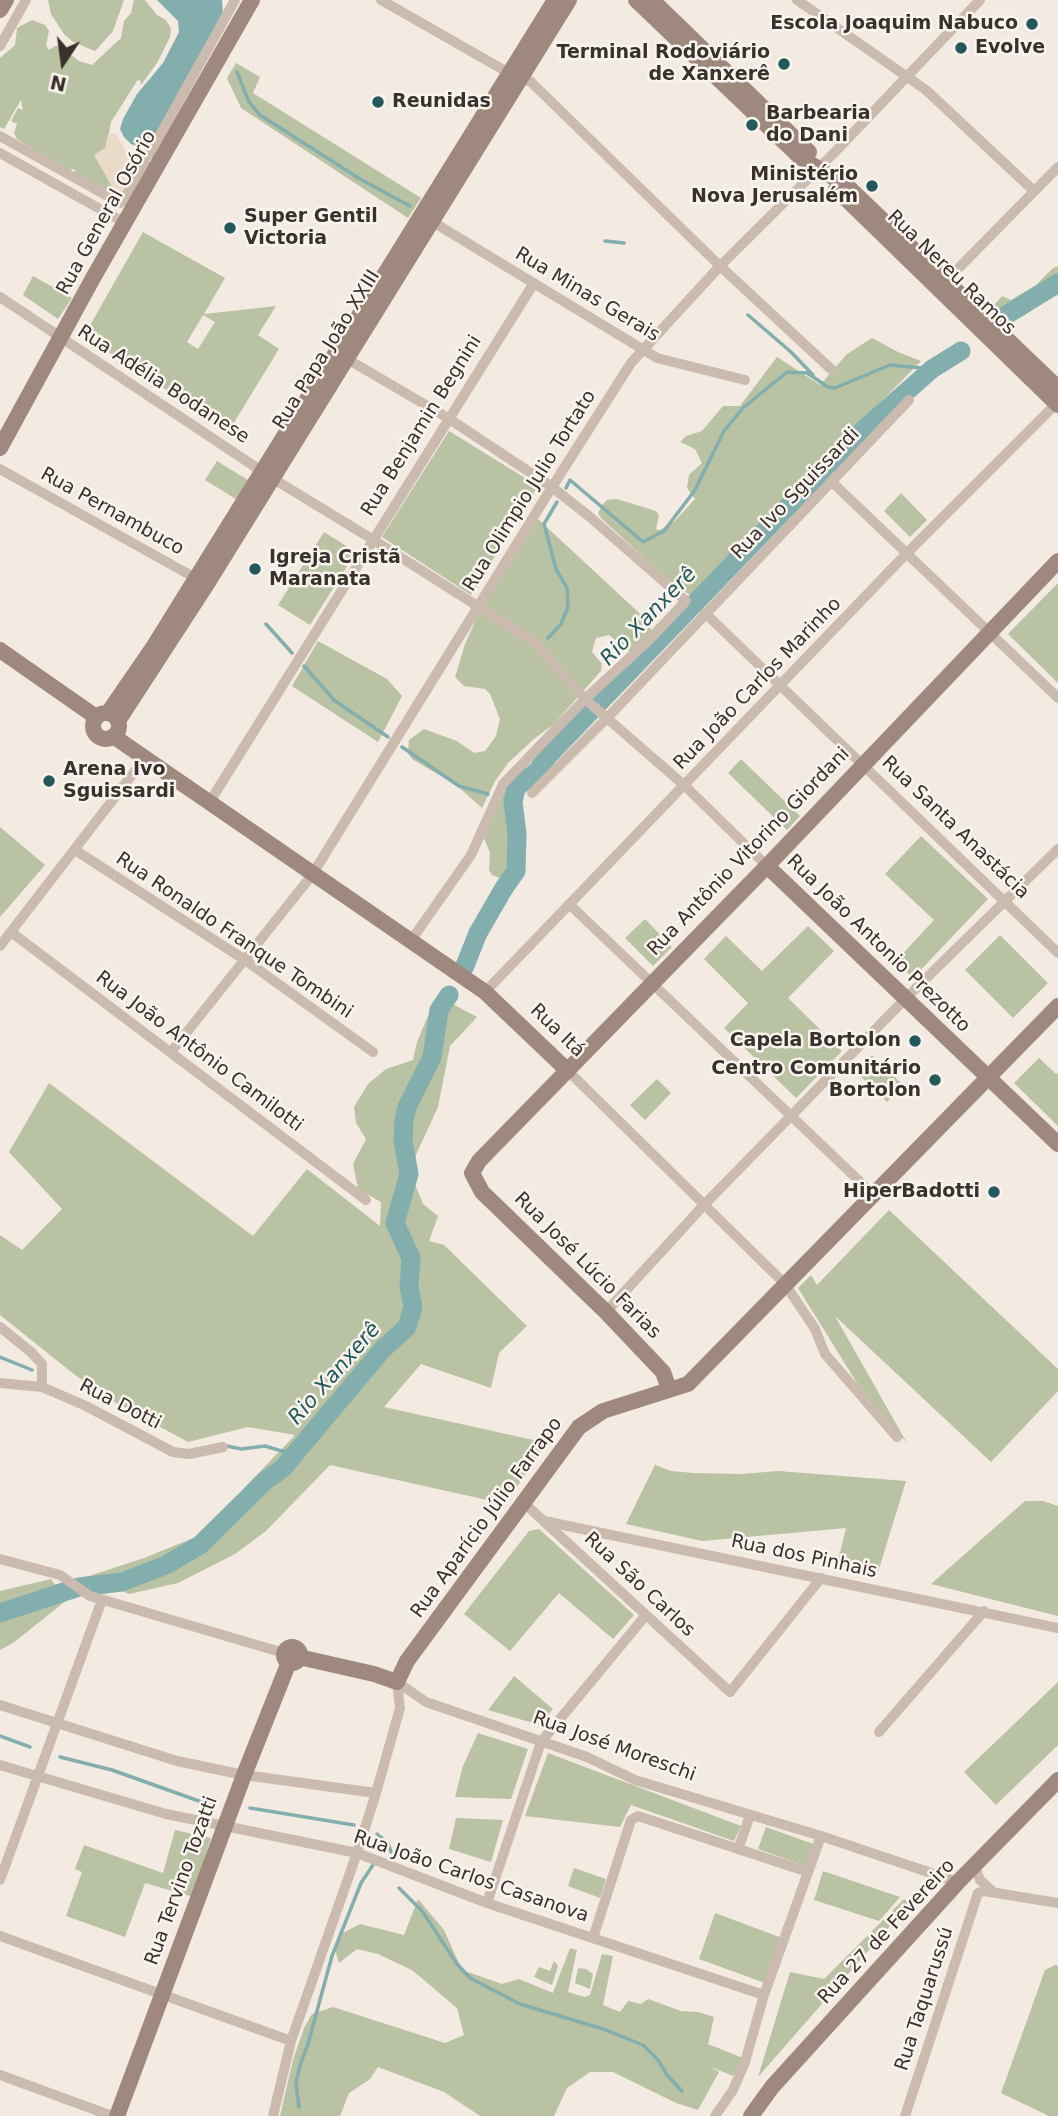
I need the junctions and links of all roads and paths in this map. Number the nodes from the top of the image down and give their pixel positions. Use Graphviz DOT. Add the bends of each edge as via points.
graph roads {
  1 [pos="6,0"];
  2 [pos="26,0"];
  3 [pos="235,0"];
  4 [pos="252,0"];
  5 [pos="381,0"];
  6 [pos="569,0"];
  7 [pos="636,0"];
  8 [pos="653,0"];
  9 [pos="797,0"];
  10 [pos="980,0"];
  11 [pos="0,10"];
  12 [pos="553,11"];
  13 [pos="690,44"];
  14 [pos="0,46"];
  15 [pos="515,75"];
  16 [pos="905,76"];
  17 [pos="0,136"];
  18 [pos="0,153"];
  19 [pos="1058,167"];
  20 [pos="818,168"];
  21 [pos="1034,191"];
  22 [pos="426,218"];
  23 [pos="125,223"];
  24 [pos="720,266"];
  25 [pos="534,283"];
  26 [pos="942,285"];
  27 [pos="0,298"];
  28 [pos="61,339"];
  29 [pos="643,349"];
  30 [pos="342,356"];
  31 [pos="832,370"];
  32 [pos="744,380"];
  33 [pos="909,400"];
  34 [pos="1058,400"];
  35 [pos="448,418"];
  36 [pos="0,448"];
  37 [pos="0,469"];
  38 [pos="267,475"];
  39 [pos="832,482"];
  40 [pos="552,487"];
  41 [pos="372,539"];
  42 [pos="907,553"];
  43 [pos="1058,561"];
  44 [pos="201,581"];
  45 [pos="479,606"];
  46 [pos="705,613"];
  47 [pos="990,633"];
  48 [pos="0,650"];
  49 [pos="780,686"];
  50 [pos="1058,698"];
  51 [pos="597,709"];
  52 [pos="109,722"];
  53 [pos="145,758"];
  54 [pos="864,764"];
  55 [pos="685,786"];
  56 [pos="532,793"];
  57 [pos="209,803"];
  58 [pos="1058,849"];
  59 [pos="75,850"];
  60 [pos="767,866"];
  61 [pos="312,875"];
  62 [pos="1006,902"];
  63 [pos="569,904"];
  64 [pos="10,932"];
  65 [pos="410,942"];
  66 [pos="0,946"];
  67 [pos="1058,953"];
  68 [pos="245,960"];
  69 [pos="650,984"];
  70 [pos="485,992"];
  71 [pos="905,999"];
  72 [pos="1058,1006"];
  73 [pos="172,1052"];
  74 [pos="373,1052"];
  75 [pos="568,1071"];
  76 [pos="989,1078"];
  77 [pos="792,1117"];
  78 [pos="1058,1144"];
  79 [pos="472,1173"];
  80 [pos="874,1195"];
  81 [pos="366,1200"];
  82 [pos="703,1206"];
  83 [pos="785,1284"];
  84 [pos="606,1312"];
  85 [pos="0,1327"];
  86 [pos="0,1383"];
  87 [pos="42,1387"];
  88 [pos="669,1389"];
  89 [pos="897,1437"];
  90 [pos="223,1447"];
  91 [pos="524,1503"];
  92 [pos="544,1521"];
  93 [pos="0,1559"];
  94 [pos="821,1578"];
  95 [pos="102,1600"];
  96 [pos="984,1611"];
  97 [pos="646,1615"];
  98 [pos="1058,1628"];
  99 [pos="291,1658"];
  100 [pos="397,1682"];
  101 [pos="0,1705"];
  102 [pos="57,1724"];
  103 [pos="879,1732"];
  104 [pos="541,1742"];
  105 [pos="0,1765"];
  106 [pos="243,1775"];
  107 [pos="37,1777"];
  108 [pos="1058,1780"];
  109 [pos="376,1793"];
  110 [pos="750,1815"];
  111 [pos="225,1827"];
  112 [pos="821,1836"];
  113 [pos="739,1847"];
  114 [pos="358,1853"];
  115 [pos="975,1868"];
  116 [pos="808,1872"];
  117 [pos="0,1880"];
  118 [pos="958,1882"];
  119 [pos="994,1893"];
  120 [pos="487,1903"];
  121 [pos="1058,1903"];
  122 [pos="0,1936"];
  123 [pos="593,1938"];
  124 [pos="162,1994"];
  125 [pos="764,1995"];
  126 [pos="291,2040"];
  127 [pos="0,2075"];
  128 [pos="115,2116"];
  129 [pos="273,2116"];
  130 [pos="715,2116"];
  131 [pos="751,2116"];
  132 [pos="905,2116"];
  1 -- 11 [label="street"];
  2 -- 14 [label="street"];
  3 -- 17 [label="street" via="123,201"];
  4 -- 23 [label="street, Rua General Osório"];
  5 -- 15 [label="street"];
  6 -- 12 [label="street, Rua Papa João XXIII"];
  7 -- 13 [label="street, Rua Nereu Ramos"];
  8 -- 13 [label="street, Rua Nereu Ramos"];
  9 -- 16 [label="street"];
  10 -- 16 [label="street, Rua Olimpio Julio Tortato"];
  12 -- 15 [label="street, Rua Papa João XXIII"];
  13 -- 20 [label="street, Rua Nereu Ramos" via="770,121 806,148"];
  15 -- 22 [label="street, Rua Papa João XXIII"];
  15 -- 24 [label="street" via="531,82"];
  16 -- 20 [label="street, Rua Olimpio Julio Tortato"];
  16 -- 21 [label="street" via="926,90"];
  18 -- 23 [label="street"];
  19 -- 21 [label="street"];
  20 -- 24 [label="street, Rua Olimpio Julio Tortato"];
  20 -- 26 [label="street, Rua Nereu Ramos" via="846,185 872,218"];
  21 -- 26 [label="street"];
  22 -- 25 [label="street, Rua Minas Gerais"];
  22 -- 30 [label="street, Rua Papa João XXIII"];
  23 -- 28 [label="street, Rua General Osório"];
  24 -- 29 [label="street, Rua Olimpio Julio Tortato"];
  24 -- 31 [label="street"];
  25 -- 29 [label="street, Rua Minas Gerais"];
  25 -- 35 [label="street, Rua Benjamin Begnini"];
  26 -- 34 [label="street, Rua Nereu Ramos"];
  27 -- 28 [label="street, Rua Adélia Bodanese"];
  28 -- 36 [label="street, Rua General Osório"];
  28 -- 38 [label="street, Rua Adélia Bodanese"];
  29 -- 32 [label="street, Rua Minas Gerais" via="657,358"];
  29 -- 40 [label="street, Rua Olimpio Julio Tortato"];
  30 -- 35 [label="street"];
  30 -- 38 [label="street, Rua Papa João XXIII"];
  33 -- 39 [label="street, Rua Ivo Sguissardi"];
  34 -- 42 [label="street, Rua João Carlos Marinho"];
  35 -- 40 [label="street"];
  35 -- 41 [label="street, Rua Benjamin Begnini"];
  37 -- 44 [label="street, Rua Pernambuco"];
  38 -- 41 [label="street, Rua Adélia Bodanese"];
  38 -- 44 [label="street, Rua Papa João XXIII"];
  39 -- 42 [label="street"];
  39 -- 46 [label="street, Rua Ivo Sguissardi"];
  40 -- 45 [label="street, Rua Olimpio Julio Tortato"];
  40 -- 51 [label="street, Rua Ivo Sguissardi" via="686,601 649,640"];
  41 -- 45 [label="street, Rua Adélia Bodanese"];
  41 -- 57 [label="street, Rua Benjamin Begnini"];
  42 -- 47 [label="street"];
  42 -- 49 [label="street, Rua João Carlos Marinho"];
  43 -- 47 [label="street, Rua Antônio Vitorino Giordani"];
  44 -- 52 [label="street, Rua Papa João XXIII"];
  45 -- 51 [label="street, Rua João Antonio Prezotto" via="534,642"];
  45 -- 61 [label="street, Rua Olimpio Julio Tortato"];
  46 -- 49 [label="street, Rua Santa Anastácia"];
  46 -- 51 [label="street, Rua Ivo Sguissardi"];
  47 -- 50 [label="street"];
  47 -- 54 [label="street, Rua Antônio Vitorino Giordani"];
  48 -- 52 [label="street, Rua Itá"];
  49 -- 54 [label="street, Rua Santa Anastácia"];
  49 -- 55 [label="street, Rua João Carlos Marinho"];
  51 -- 55 [label="street, Rua João Antonio Prezotto"];
  51 -- 56 [label="street, Rua Ivo Sguissardi"];
  51 -- 65 [label="street, Rua Ivo Sguissardi" via="503,784 471,855"];
  52 -- 53 [label="street, Rua Itá"];
  53 -- 57 [label="street, Rua Itá"];
  53 -- 59 [label="street"];
  54 -- 60 [label="street, Rua Antônio Vitorino Giordani"];
  54 -- 62 [label="street, Rua Santa Anastácia"];
  55 -- 60 [label="street, Rua João Antonio Prezotto"];
  55 -- 63 [label="street, Rua João Carlos Marinho"];
  57 -- 61 [label="street, Rua Itá"];
  58 -- 62 [label="street"];
  59 -- 64 [label="street"];
  59 -- 68 [label="street, Rua Ronaldo Franque Tombini"];
  60 -- 69 [label="street, Rua Antônio Vitorino Giordani"];
  60 -- 71 [label="street, Rua João Antonio Prezotto"];
  61 -- 65 [label="street, Rua Itá"];
  61 -- 68 [label="street, Rua Olimpio Julio Tortato"];
  62 -- 67 [label="street, Rua Santa Anastácia"];
  62 -- 71 [label="street"];
  63 -- 69 [label="street"];
  63 -- 70 [label="street, Rua João Carlos Marinho"];
  64 -- 66 [label="street"];
  64 -- 73 [label="street, Rua João Antônio Camilotti"];
  65 -- 70 [label="street, Rua Itá"];
  68 -- 73 [label="street, Rua Olimpio Julio Tortato"];
  68 -- 74 [label="street, Rua Ronaldo Franque Tombini"];
  69 -- 75 [label="street, Rua Antônio Vitorino Giordani"];
  69 -- 77 [label="street"];
  70 -- 75 [label="street, Rua Itá"];
  71 -- 76 [label="street, Rua João Antonio Prezotto"];
  71 -- 77 [label="street"];
  72 -- 76 [label="street, Rua Aparício Júlio Farrapo"];
  73 -- 81 [label="street, Rua João Antônio Camilotti"];
  75 -- 79 [label="street, Rua Antônio Vitorino Giordani"];
  75 -- 82 [label="street, Rua Itá"];
  76 -- 78 [label="street, Rua João Antonio Prezotto"];
  76 -- 80 [label="street, Rua Aparício Júlio Farrapo"];
  77 -- 80 [label="street"];
  77 -- 82 [label="street"];
  79 -- 84 [label="street, Rua José Lúcio Farias" via="482,1192"];
  80 -- 83 [label="street, Rua Aparício Júlio Farrapo"];
  82 -- 83 [label="street, Rua Itá"];
  82 -- 84 [label="street"];
  83 -- 88 [label="street, Rua Aparício Júlio Farrapo" via="688,1384"];
  83 -- 89 [label="street, Rua Itá" via="815,1329 825,1354"];
  84 -- 88 [label="street, Rua José Lúcio Farias" via="663,1372"];
  85 -- 87 [label="street" via="41,1364"];
  86 -- 87 [label="street, Rua Dotti"];
  87 -- 90 [label="street, Rua Dotti" via="173,1452 189,1454"];
  88 -- 91 [label="street, Rua Aparício Júlio Farrapo" via="603,1411 579,1427"];
  91 -- 92 [label="street, Rua São Carlos"];
  91 -- 100 [label="street, Rua Aparício Júlio Farrapo" via="407,1661"];
  92 -- 94 [label="street, Rua dos Pinhais"];
  92 -- 97 [label="street, Rua São Carlos"];
  93 -- 95 [label="street, Rua José Moreschi" via="60,1575"];
  94 -- 96 [label="street, Rua dos Pinhais"];
  94 -- 97 [label="street, Rua São Carlos" via="730,1692"];
  95 -- 99 [label="street, Rua José Moreschi"];
  95 -- 102 [label="street"];
  96 -- 98 [label="street, Rua dos Pinhais"];
  96 -- 103 [label="street"];
  97 -- 104 [label="street"];
  99 -- 100 [label="street, Rua José Moreschi"];
  99 -- 106 [label="street, Rua Tervino Tozatti"];
  100 -- 104 [label="street, Rua José Moreschi" via="426,1702"];
  100 -- 109 [label="street" via="400,1708"];
  101 -- 102 [label="street"];
  102 -- 106 [label="street" via="177,1761"];
  102 -- 107 [label="street"];
  104 -- 110 [label="street, Rua José Moreschi" via="635,1780"];
  104 -- 120 [label="street"];
  105 -- 107 [label="street, Rua João Carlos Casanova"];
  106 -- 109 [label="street"];
  106 -- 111 [label="street, Rua Tervino Tozatti"];
  107 -- 111 [label="street, Rua João Carlos Casanova"];
  107 -- 117 [label="street"];
  108 -- 115 [label="street, Rua 27 de Fevereiro"];
  109 -- 114 [label="street"];
  110 -- 112 [label="street, Rua José Moreschi"];
  110 -- 113 [label="street"];
  111 -- 114 [label="street, Rua João Carlos Casanova"];
  111 -- 124 [label="street, Rua Tervino Tozatti"];
  112 -- 116 [label="street"];
  112 -- 118 [label="street, Rua José Moreschi"];
  113 -- 116 [label="street"];
  113 -- 123 [label="street" via="638,1816 631,1820"];
  114 -- 120 [label="street, Rua João Carlos Casanova"];
  114 -- 126 [label="street"];
  115 -- 118 [label="street, Rua 27 de Fevereiro"];
  115 -- 119 [label="street"];
  116 -- 125 [label="street"];
  118 -- 131 [label="street, Rua 27 de Fevereiro"];
  119 -- 121 [label="street"];
  119 -- 132 [label="street, Rua Taquarussú" via="978,1893"];
  120 -- 123 [label="street, Rua João Carlos Casanova"];
  122 -- 124 [label="street"];
  123 -- 125 [label="street, Rua João Carlos Casanova"];
  124 -- 126 [label="street"];
  124 -- 128 [label="street, Rua Tervino Tozatti"];
  125 -- 130 [label="street" via="745,2062"];
  126 -- 129 [label="street"];
  127 -- 128 [label="street"];
}
